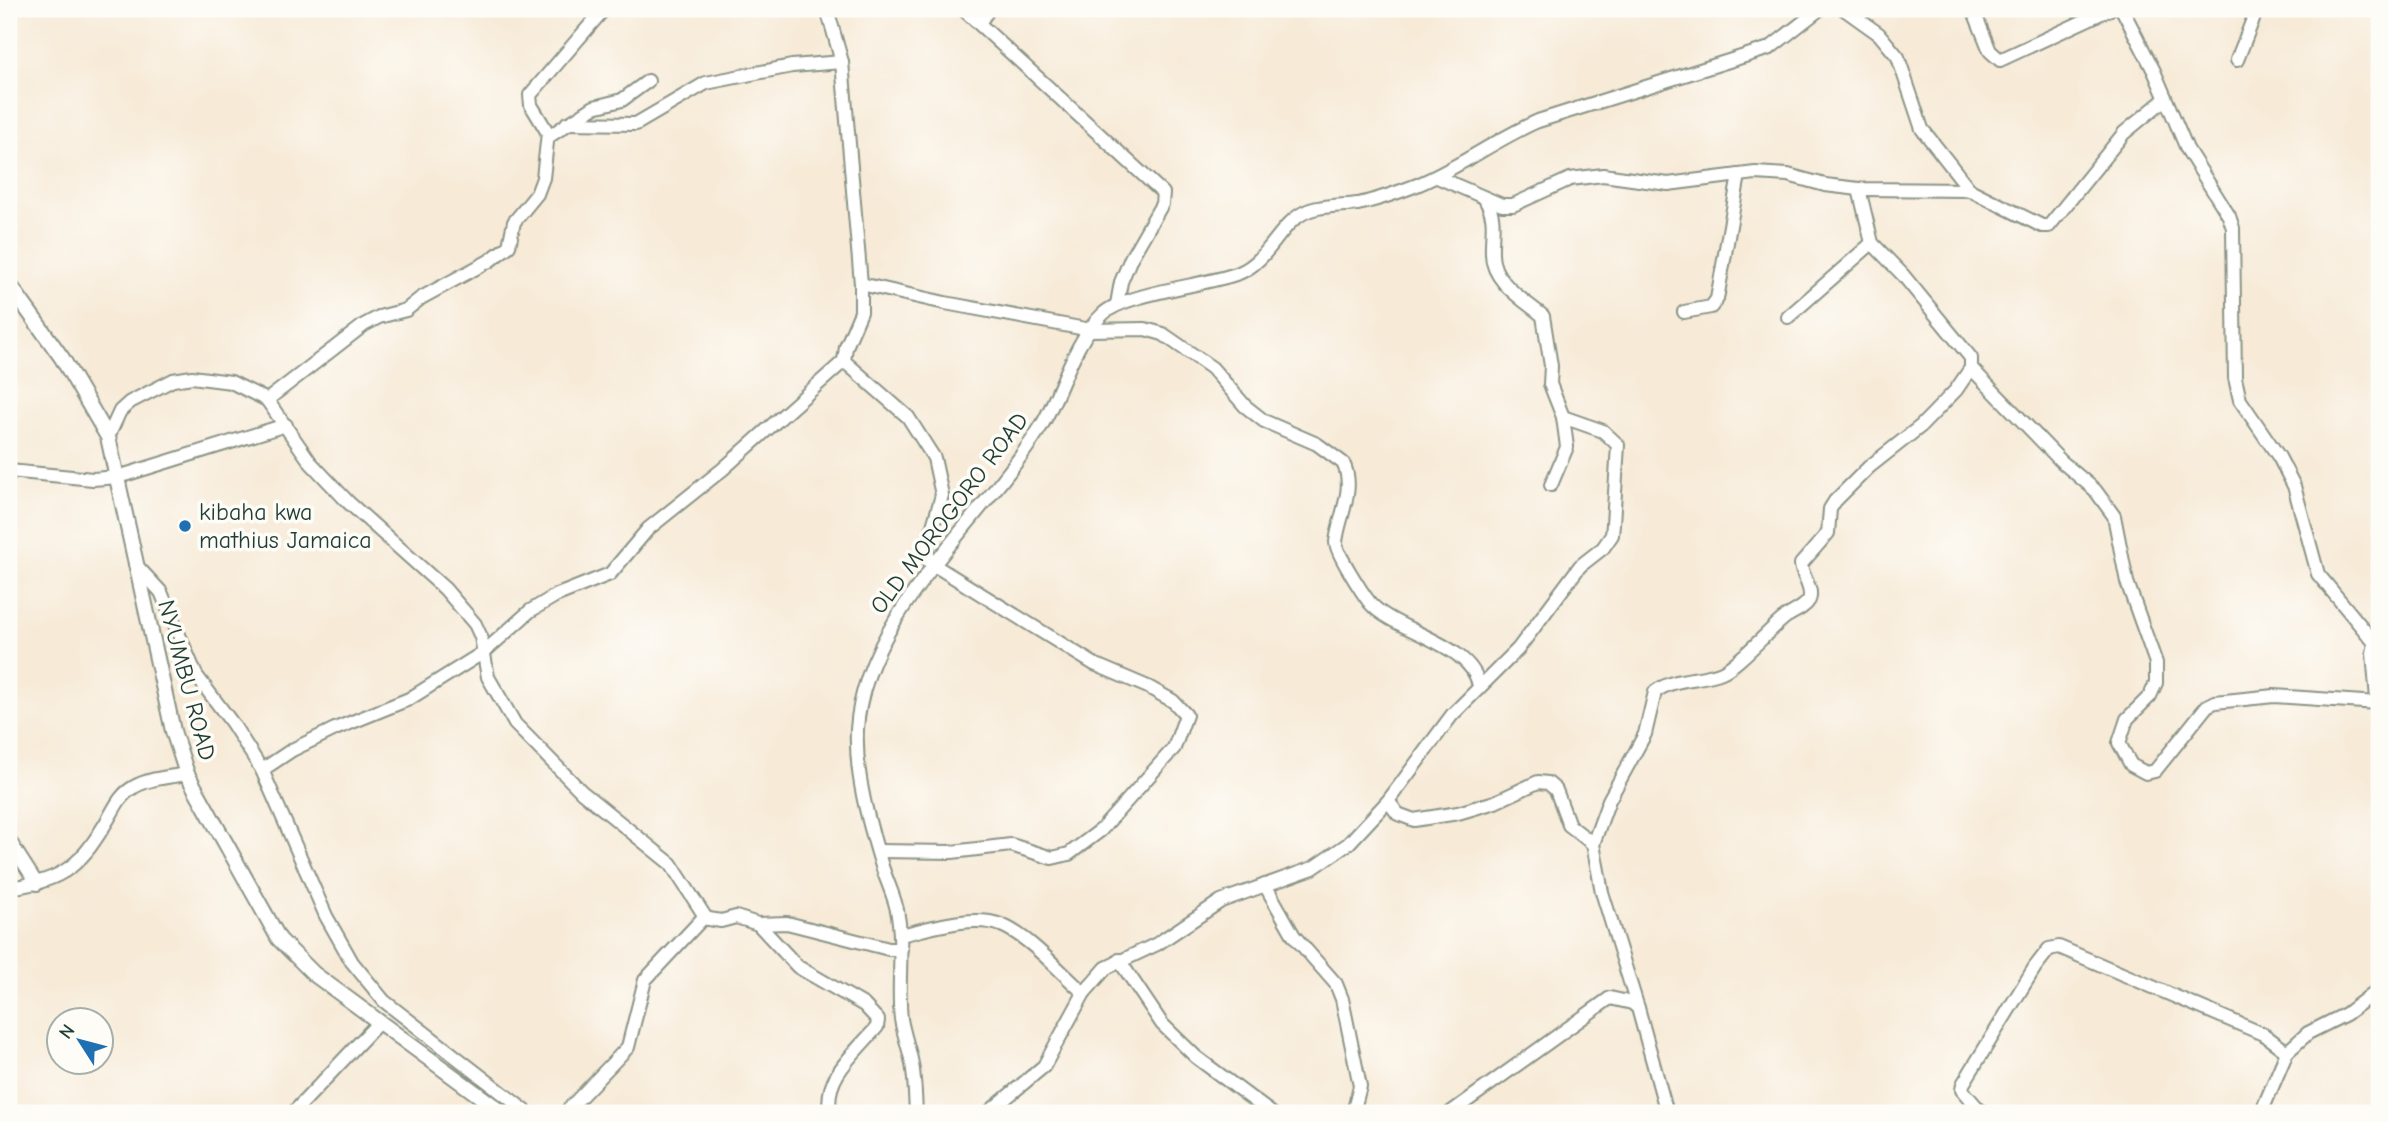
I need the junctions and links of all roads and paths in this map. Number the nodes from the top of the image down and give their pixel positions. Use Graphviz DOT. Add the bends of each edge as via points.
graph roads {
  1 [pos="604,9"];
  2 [pos="827,9"];
  3 [pos="963,9"];
  4 [pos="989,9"];
  5 [pos="1820,9"];
  6 [pos="1844,9"];
  7 [pos="1973,9"];
  8 [pos="2109,9"];
  9 [pos="2122,9"];
  10 [pos="2257,9"];
  11 [pos="979,23"];
  12 [pos="2237,60"];
  13 [pos="842,62"];
  14 [pos="649,80"];
  15 [pos="2164,100"];
  16 [pos="567,123"];
  17 [pos="548,136"];
  18 [pos="1739,175"];
  19 [pos="1437,177"];
  20 [pos="1859,189"];
  21 [pos="1970,190"];
  22 [pos="1486,201"];
  23 [pos="1872,243"];
  24 [pos="9,284"];
  25 [pos="861,284"];
  26 [pos="1118,304"];
  27 [pos="1684,312"];
  28 [pos="1788,317"];
  29 [pos="1091,330"];
  30 [pos="844,361"];
  31 [pos="1971,368"];
  32 [pos="267,400"];
  33 [pos="1563,417"];
  34 [pos="286,425"];
  35 [pos="108,438"];
  36 [pos="9,471"];
  37 [pos="118,477"];
  38 [pos="1551,485"];
  39 [pos="135,564"];
  40 [pos="934,567"];
  41 [pos="2379,624"];
  42 [pos="2374,642"];
  43 [pos="484,652"];
  44 [pos="1479,686"];
  45 [pos="2378,703"];
  46 [pos="2379,721"];
  47 [pos="262,770"];
  48 [pos="187,774"];
  49 [pos="1388,801"];
  50 [pos="9,840"];
  51 [pos="1593,844"];
  52 [pos="878,851"];
  53 [pos="37,884"];
  54 [pos="1265,885"];
  55 [pos="9,888"];
  56 [pos="706,918"];
  57 [pos="758,925"];
  58 [pos="900,942"];
  59 [pos="1119,960"];
  60 [pos="1631,983"];
  61 [pos="2379,989"];
  62 [pos="1084,993"];
  63 [pos="1610,999"];
  64 [pos="1639,1008"];
  65 [pos="379,1022"];
  66 [pos="2287,1052"];
  67 [pos="293,1113"];
  68 [pos="503,1113"];
  69 [pos="528,1113"];
  70 [pos="565,1113"];
  71 [pos="831,1113"];
  72 [pos="916,1113"];
  73 [pos="988,1113"];
  74 [pos="1271,1113"];
  75 [pos="1353,1113"];
  76 [pos="1450,1113"];
  77 [pos="1667,1113"];
  78 [pos="1982,1113"];
  79 [pos="2261,1113"];
  1 -- 17 [label="street" via="530,95"];
  2 -- 13 [label="street"];
  3 -- 11 [label="street"];
  4 -- 11 [label="street"];
  5 -- 19 [label="street, OLD MOROGORO ROAD" via="1770,48 1538,121"];
  6 -- 21 [label="street" via="1879,34 1898,57 1922,129"];
  7 -- 8 [label="street" via="1990,51 2000,60"];
  9 -- 15 [label="street"];
  10 -- 12 [label="street"];
  11 -- 26 [label="street" via="1163,193 1162,204 1121,282"];
  13 -- 16 [label="street" via="792,66 706,83 636,124"];
  13 -- 25 [label="street"];
  14 -- 16 [label="street" via="622,100 594,107"];
  15 -- 21 [label="street" via="2124,133 2049,226"];
  15 -- 42 [label="street" via="2233,228 2235,377 2240,400 2294,486 2318,575"];
  16 -- 17 [label="street"];
  17 -- 32 [label="street" via="543,178 537,194 514,222 509,246 406,310 364,325"];
  18 -- 20 [label="street" via="1788,175"];
  18 -- 22 [label="street" via="1668,184 1603,175 1570,179 1513,205"];
  18 -- 27 [label="street" via="1717,299 1711,307"];
  19 -- 22 [label="street"];
  19 -- 26 [label="street, OLD MOROGORO ROAD" via="1360,203 1310,210 1295,219 1260,261 1242,272"];
  20 -- 21 [label="street"];
  20 -- 23 [label="street"];
  22 -- 33 [label="street" via="1494,225 1491,256 1495,267 1506,286 1543,316 1550,384"];
  23 -- 28 [label="street"];
  23 -- 31 [label="street" via="1971,358"];
  24 -- 35 [label="street, NYUMBU ROAD" via="62,358"];
  25 -- 29 [label="street"];
  25 -- 30 [label="street" via="861,312"];
  26 -- 29 [label="street, OLD MOROGORO ROAD"];
  29 -- 40 [label="street, OLD MOROGORO ROAD" via="1012,472"];
  29 -- 44 [label="street" via="1145,328 1164,334 1212,368 1264,421 1317,444 1343,463 1348,482 1336,544 1342,560 1375,608 1458,657 1478,676"];
  30 -- 40 [label="street" via="908,417 934,457 942,495 926,554"];
  30 -- 43 [label="street" via="723,469 648,528 610,574 530,611"];
  31 -- 45 [label="street" via="2095,490 2113,516 2127,582 2157,663 2150,696 2122,729 2119,743 2131,765 2146,773 2155,771 2215,702 2274,696"];
  31 -- 51 [label="street" via="1921,426 1835,500 1828,533 1801,564 1810,593 1802,607 1730,668 1655,692 1646,734 1609,800"];
  32 -- 34 [label="street"];
  32 -- 35 [label="street" via="230,382 192,377 173,380 130,402 120,411"];
  33 -- 38 [label="street" via="1567,447"];
  33 -- 44 [label="street" via="1603,431 1618,445 1612,535 1574,573 1504,665"];
  34 -- 37 [label="street"];
  34 -- 43 [label="street" via="311,463 348,502 445,589 475,624"];
  35 -- 37 [label="street, NYUMBU ROAD"];
  36 -- 37 [label="street"];
  37 -- 39 [label="street, NYUMBU ROAD"];
  39 -- 47 [label="street" via="161,592 196,675"];
  39 -- 48 [label="street, NYUMBU ROAD" via="160,683"];
  40 -- 52 [label="street, OLD MOROGORO ROAD" via="885,635 861,694 858,760 866,817"];
  40 -- 52 [label="street" via="1094,664 1173,701 1186,715 1184,726 1174,748 1101,830 1061,858 1011,845 952,852"];
  41 -- 42 [label="street"];
  42 -- 45 [label="street"];
  43 -- 47 [label="street" via="409,699 335,729"];
  43 -- 56 [label="street" via="488,677 515,724 582,792 671,864"];
  44 -- 49 [label="street"];
  45 -- 46 [label="street"];
  47 -- 69 [label="street" via="326,916 352,962 384,1000"];
  48 -- 53 [label="street" via="131,788 73,868"];
  48 -- 65 [label="street, NYUMBU ROAD" via="279,939 314,974"];
  49 -- 51 [label="street" via="1398,814 1414,820 1458,813 1538,782 1548,783 1556,790 1569,825"];
  49 -- 54 [label="street" via="1348,844 1314,868"];
  50 -- 53 [label="street"];
  51 -- 60 [label="street" via="1602,892"];
  52 -- 58 [label="street, OLD MOROGORO ROAD" via="898,913"];
  53 -- 55 [label="street"];
  54 -- 59 [label="street" via="1221,901 1157,944"];
  54 -- 75 [label="street" via="1294,936 1336,984 1342,999 1360,1086"];
  56 -- 57 [label="street" via="736,917"];
  56 -- 70 [label="street" via="651,971 641,988 628,1047"];
  57 -- 58 [label="street" via="787,923 889,949"];
  57 -- 71 [label="street" via="798,967 864,1005 878,1020 832,1083 827,1100"];
  58 -- 62 [label="street" via="951,925 1000,925 1018,934"];
  58 -- 72 [label="street, OLD MOROGORO ROAD" via="902,1023 912,1061"];
  59 -- 62 [label="street"];
  59 -- 74 [label="street" via="1162,1024 1196,1057"];
  60 -- 63 [label="street"];
  60 -- 64 [label="street"];
  61 -- 66 [label="street" via="2346,1014 2308,1033"];
  62 -- 73 [label="street" via="1044,1066"];
  63 -- 64 [label="street"];
  63 -- 76 [label="street"];
  64 -- 77 [label="street"];
  65 -- 67 [label="street"];
  65 -- 68 [label="street, NYUMBU ROAD"];
  66 -- 78 [label="street" via="2263,1034 2059,947 2049,949 1963,1084 1966,1097"];
  66 -- 79 [label="street"];
}
